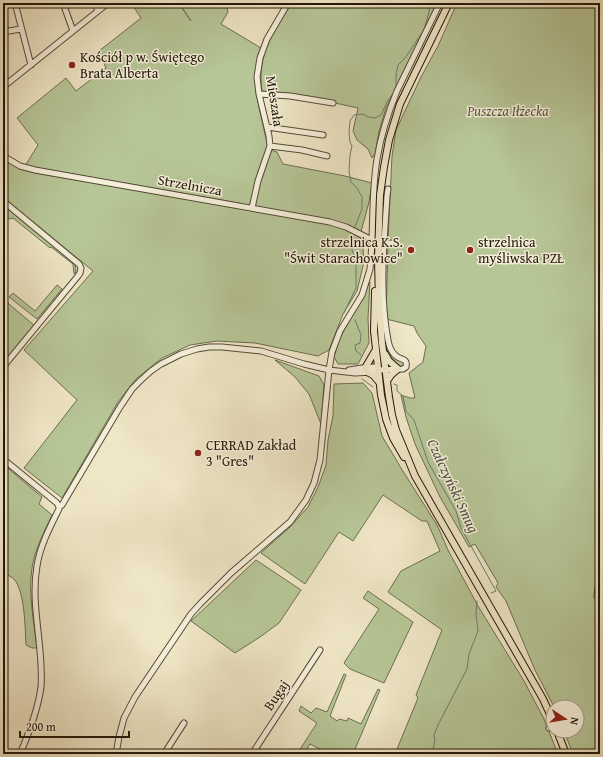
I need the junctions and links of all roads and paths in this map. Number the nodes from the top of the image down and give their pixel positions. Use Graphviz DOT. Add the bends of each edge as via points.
graph roads {
  1 [pos="15,3"];
  2 [pos="64,3"];
  3 [pos="95,3"];
  4 [pos="108,3"];
  5 [pos="288,3"];
  6 [pos="440,3"];
  7 [pos="449,3"];
  8 [pos="98,11"];
  9 [pos="21,29"];
  10 [pos="73,31"];
  11 [pos="3,32"];
  12 [pos="31,65"];
  13 [pos="3,87"];
  14 [pos="259,94"];
  15 [pos="333,103"];
  16 [pos="266,127"];
  17 [pos="323,135"];
  18 [pos="270,146"];
  19 [pos="3,156"];
  20 [pos="327,156"];
  21 [pos="388,189"];
  22 [pos="3,202"];
  23 [pos="252,208"];
  24 [pos="372,240"];
  25 [pos="385,242"];
  26 [pos="391,243"];
  27 [pos="378,258"];
  28 [pos="376,349"];
  29 [pos="383,351"];
  30 [pos="3,367"];
  31 [pos="398,369"];
  32 [pos="329,370"];
  33 [pos="366,370"];
  34 [pos="378,370"];
  35 [pos="386,370"];
  36 [pos="387,381"];
  37 [pos="380,382"];
  38 [pos="3,459"];
  39 [pos="414,473"];
  40 [pos="59,506"];
  41 [pos="600,573"];
  42 [pos="597,596"];
  43 [pos="320,650"];
  44 [pos="545,701"];
  45 [pos="184,722"];
  46 [pos="560,739"];
  47 [pos="20,754"];
  48 [pos="116,754"];
  49 [pos="164,754"];
  50 [pos="252,754"];
  51 [pos="566,754"];
  1 -- 9 [label="street"];
  2 -- 10 [label="street"];
  3 -- 8 [label="street"];
  4 -- 8 [label="street"];
  5 -- 14 [label="street, Mieszała" via="262,51 257,77"];
  6 -- 24 [label="street" via="397,91 383,132 374,184"];
  7 -- 27 [label="main road" via="400,104 395,120 380,195"];
  8 -- 10 [label="street"];
  9 -- 11 [label="street"];
  9 -- 12 [label="street"];
  10 -- 12 [label="street"];
  12 -- 13 [label="street"];
  14 -- 15 [label="street"];
  14 -- 16 [label="street, Mieszała"];
  16 -- 17 [label="street"];
  16 -- 18 [label="street, Mieszała"];
  18 -- 20 [label="street"];
  18 -- 23 [label="street, Mieszała"];
  19 -- 23 [label="street, Strzelnicza" via="20,166 35,170"];
  21 -- 25 [label="street"];
  22 -- 30 [label="street" via="81,268 78,276"];
  23 -- 24 [label="street, Strzelnicza" via="330,222"];
  24 -- 32 [label="street" via="370,269 362,295 340,331"];
  25 -- 26 [label="street"];
  25 -- 31 [label="street" via="383,302 389,345 392,352 407,363 406,367"];
  27 -- 28 [label="main road" via="374,308"];
  27 -- 29 [label="main road" via="379,314"];
  28 -- 33 [label="main road"];
  28 -- 34 [label="main road"];
  29 -- 31 [label="main road"];
  29 -- 35 [label="main road"];
  31 -- 35 [label="street"];
  31 -- 36 [label="main road"];
  32 -- 33 [label="street" via="355,373"];
  32 -- 40 [label="street" via="260,351 231,347 209,347 176,356 151,370 129,394 62,505"];
  32 -- 48 [label="street" via="320,460 306,500 290,522 231,572 191,614 124,718"];
  33 -- 34 [label="street"];
  33 -- 37 [label="main road"];
  34 -- 35 [label="street"];
  34 -- 37 [label="main road"];
  35 -- 36 [label="main road"];
  36 -- 39 [label="main road" via="396,430"];
  37 -- 39 [label="main road" via="383,407 393,438"];
  38 -- 40 [label="street"];
  39 -- 44 [label="main road"];
  40 -- 47 [label="street" via="42,545 37,566 35,585 41,663 40,688 34,718"];
  41 -- 42 [label="street"];
  43 -- 50 [label="street, Bugaj"];
  45 -- 49 [label="street"];
  46 -- 51 [label="main road"];
}
